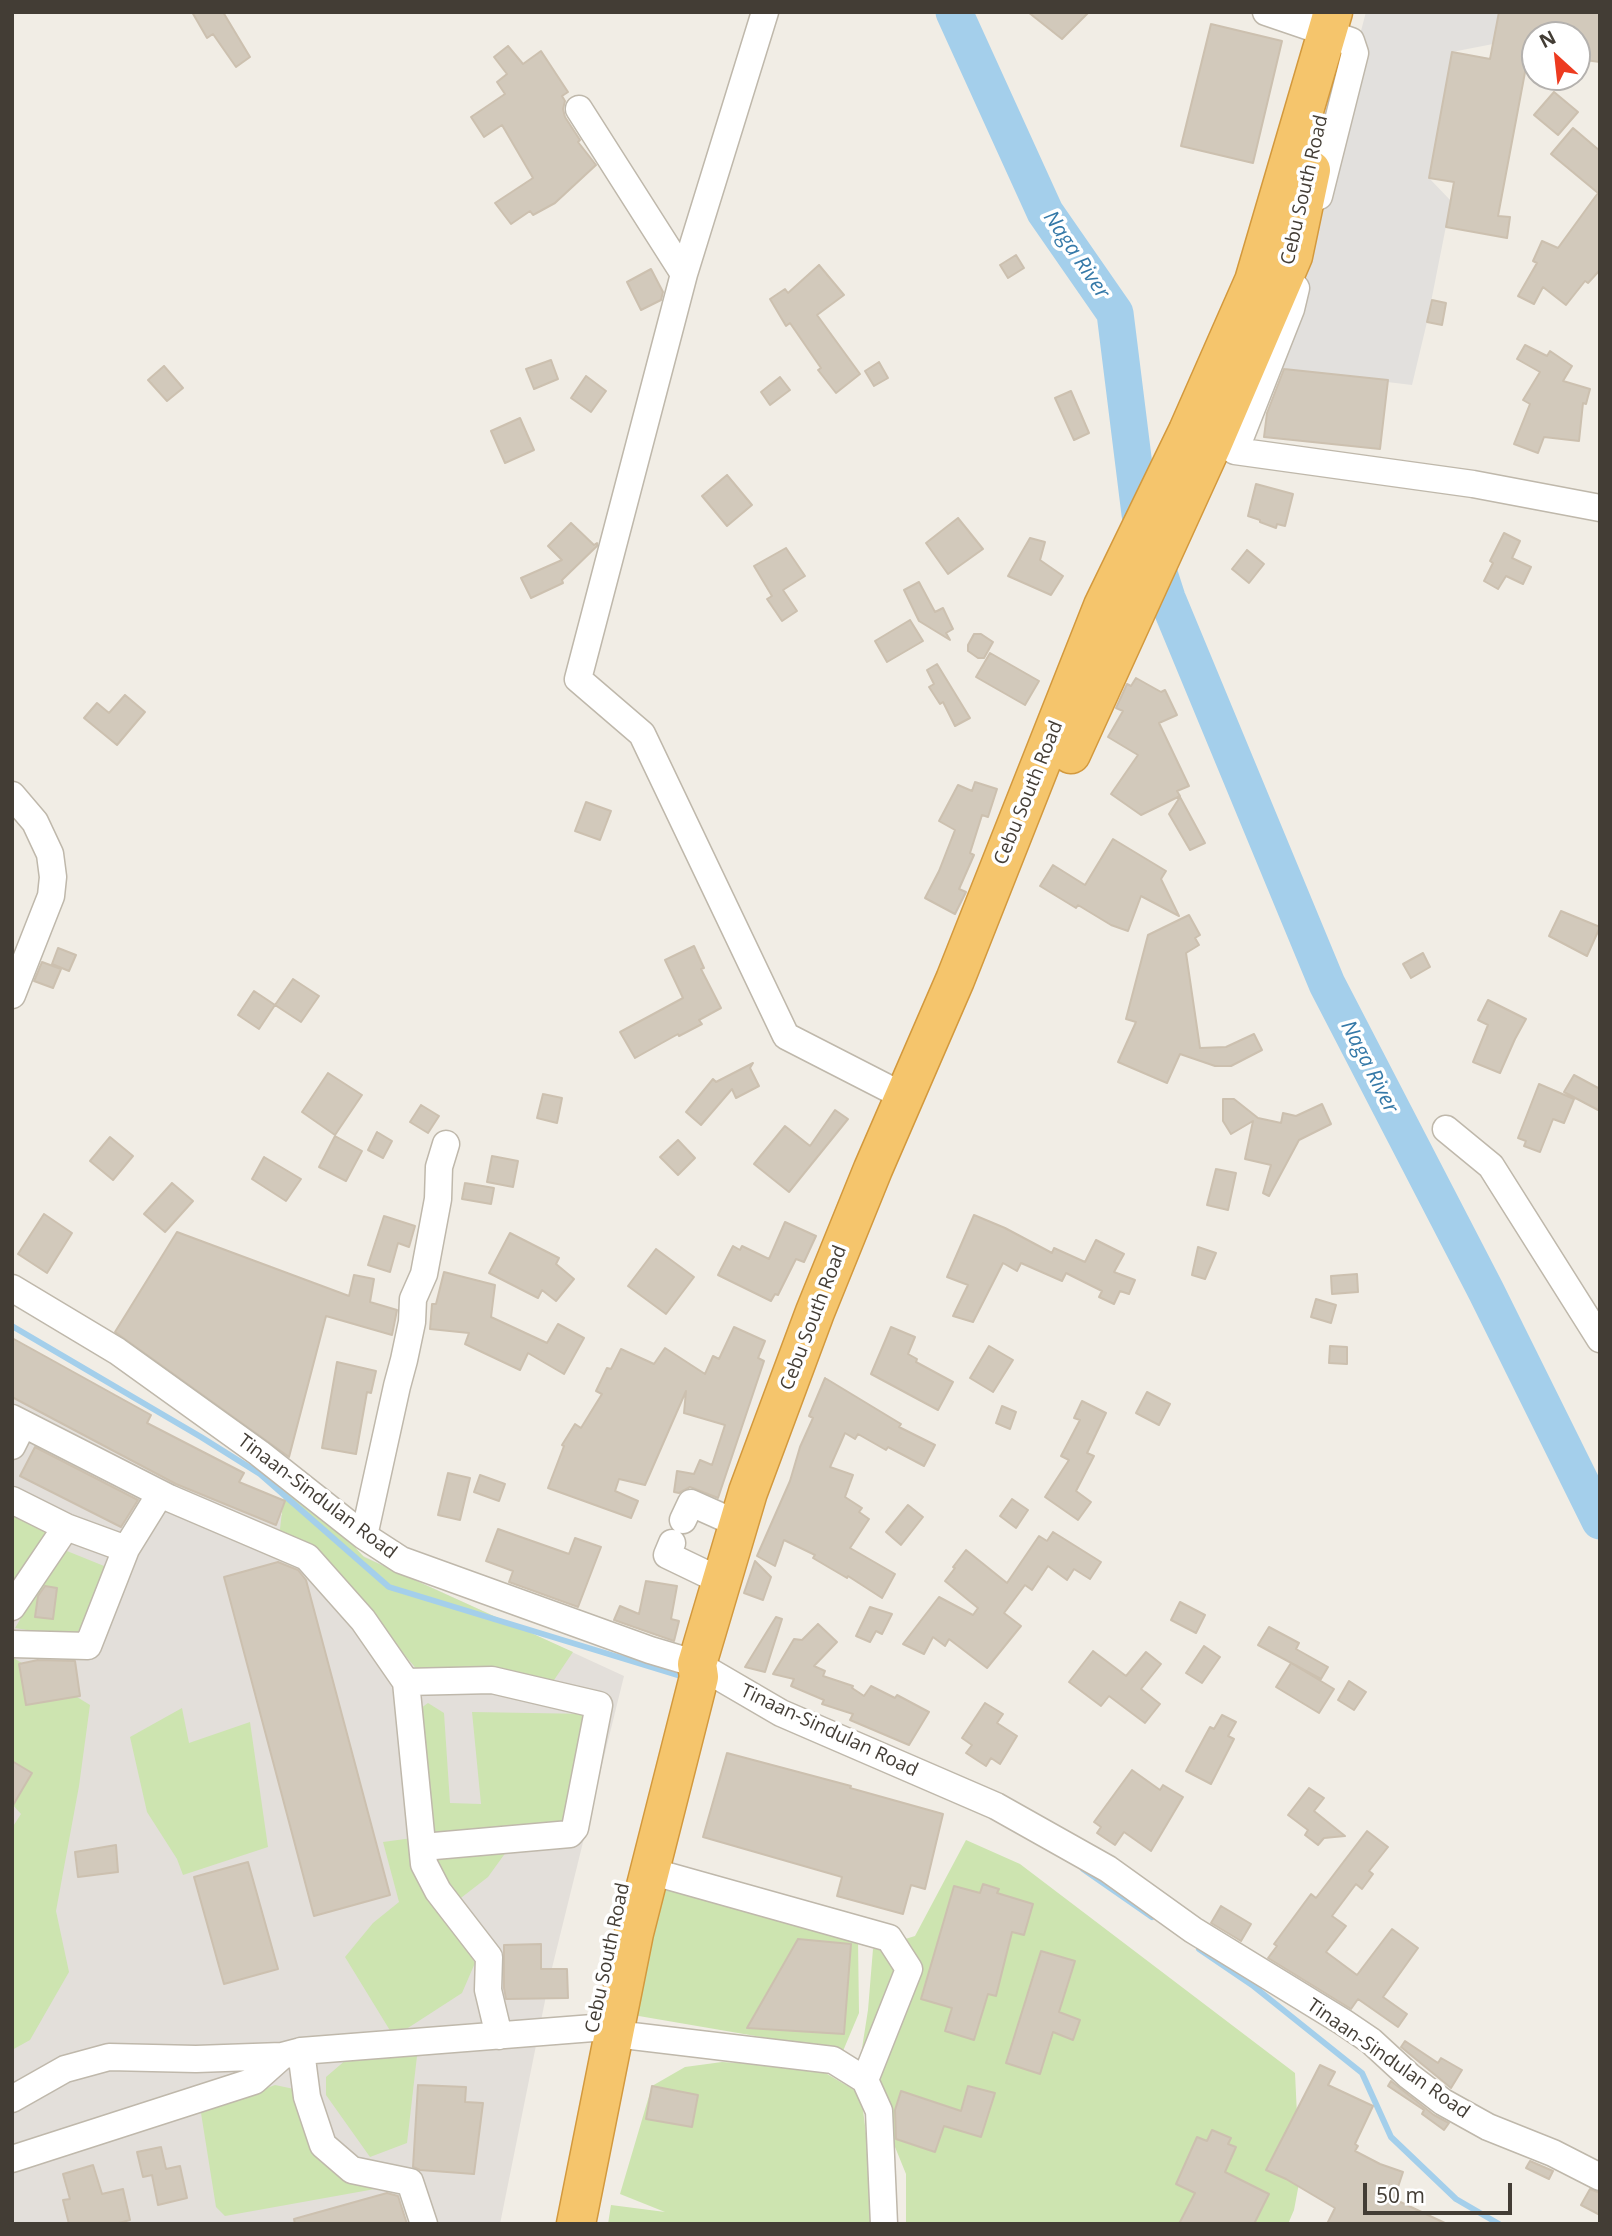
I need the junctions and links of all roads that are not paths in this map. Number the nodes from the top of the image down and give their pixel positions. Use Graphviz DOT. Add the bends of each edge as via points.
graph roads {
  1 [pos="765,12"];
  2 [pos="1266,12"];
  3 [pos="1335,24"];
  4 [pos="579,109"];
  5 [pos="684,274"];
  6 [pos="1600,508"];
  7 [pos="12,795"];
  8 [pos="12,995"];
  9 [pos="905,1097"];
  10 [pos="1446,1129"];
  11 [pos="446,1144"];
  12 [pos="12,1288"];
  13 [pos="1600,1339"];
  14 [pos="16,1430"];
  15 [pos="160,1493"];
  16 [pos="12,1500"];
  17 [pos="738,1524"];
  18 [pos="66,1527"];
  19 [pos="364,1536"];
  20 [pos="126,1549"];
  21 [pos="721,1581"];
  22 [pos="12,1607"];
  23 [pos="12,1644"];
  24 [pos="690,1681"];
  25 [pos="406,1682"];
  26 [pos="423,1847"];
  27 [pos="650,1871"];
  28 [pos="603,2031"];
  29 [pos="499,2036"];
  30 [pos="292,2053"];
  31 [pos="865,2080"];
  32 [pos="12,2099"];
  33 [pos="12,2159"];
  34 [pos="1600,2177"];
  35 [pos="424,2224"];
  36 [pos="552,2224"];
  37 [pos="576,2224"];
  38 [pos="884,2224"];
  1 -- 5 [label="street"];
  2 -- 3 [label="street"];
  3 -- 6 [label="street" via="1351,40 1355,53 1291,309 1235,451"];
  3 -- 9 [label="highway, Cebu South Road" via="1254,281 1185,471 1117,614 1042,817 955,980"];
  4 -- 5 [label="street"];
  5 -- 9 [label="street" via="578,679 642,734 786,1036"];
  7 -- 8 [label="street" via="35,822 50,854 53,877 51,896"];
  9 -- 17 [label="highway, Cebu South Road" via="815,1312"];
  10 -- 13 [label="street" via="1491,1166"];
  11 -- 19 [label="street" via="426,1264 413,1299 412,1322"];
  12 -- 19 [label="street, Tinaan-Sindulan Road" via="117,1351 260,1452"];
  14 -- 15 [label="street"];
  15 -- 20 [label="street"];
  15 -- 25 [label="street" via="307,1557 363,1620"];
  16 -- 18 [label="street"];
  17 -- 21 [label="highway, Cebu South Road"];
  17 -- 21 [label="street" via="691,1503 667,1555"];
  18 -- 20 [label="street"];
  18 -- 22 [label="street"];
  19 -- 24 [label="street, Tinaan-Sindulan Road" via="401,1560 650,1650"];
  20 -- 23 [label="street" via="88,1646"];
  21 -- 24 [label="highway, Cebu South Road"];
  24 -- 27 [label="highway, Cebu South Road"];
  24 -- 28 [label="highway, Cebu South Road" via="627,1868 610,1937"];
  24 -- 34 [label="street, Tinaan-Sindulan Road" via="781,1713 996,1806 1108,1869 1193,1930 1343,2022 1443,2102"];
  25 -- 26 [label="street"];
  25 -- 26 [label="street" via="492,1680 599,1704 575,1828 570,1834"];
  26 -- 29 [label="street" via="424,1864 438,1891 489,1957 488,1990"];
  27 -- 28 [label="highway, Cebu South Road"];
  27 -- 31 [label="street" via="889,1938 909,1969"];
  28 -- 29 [label="street"];
  28 -- 31 [label="street" via="833,2060"];
  28 -- 36 [label="highway, Cebu South Road"];
  28 -- 37 [label="highway, Cebu South Road"];
  29 -- 30 [label="street"];
  30 -- 32 [label="street" via="196,2059 109,2057 65,2069"];
  30 -- 33 [label="street" via="254,2081"];
  30 -- 35 [label="street" via="323,2145 352,2170 410,2182"];
  31 -- 38 [label="street" via="880,2111"];
}
